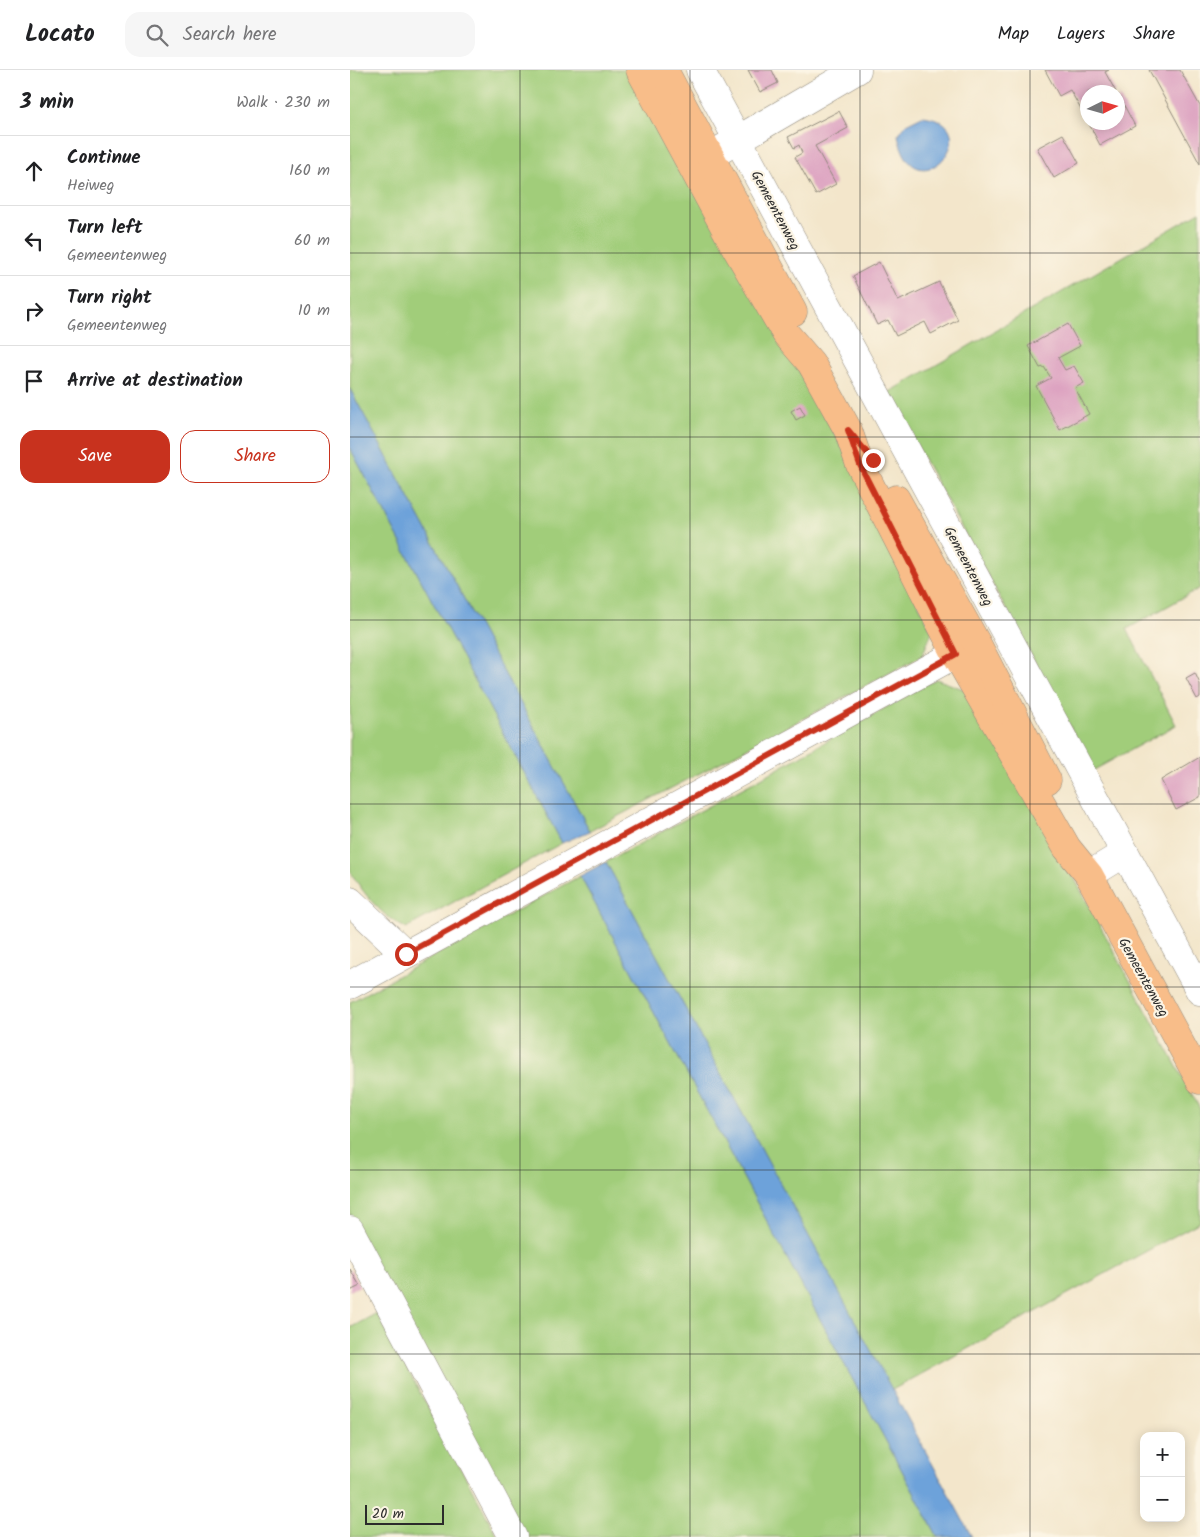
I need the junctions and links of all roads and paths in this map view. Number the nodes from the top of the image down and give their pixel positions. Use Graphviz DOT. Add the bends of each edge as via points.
graph roads {
  1 [pos="640,70"];
  2 [pos="664,70"];
  3 [pos="700,70"];
  4 [pos="857,70"];
  5 [pos="738,140"];
  6 [pos="701,161"];
  7 [pos="848,430"];
  8 [pos="956,654"];
  9 [pos="1125,853"];
  10 [pos="1089,875"];
  11 [pos="350,901"];
  12 [pos="406,954"];
  13 [pos="350,984"];
  14 [pos="1200,990"];
  15 [pos="1200,1080"];
  16 [pos="350,1230"];
  17 [pos="514,1537"];
  1 -- 6 [label="main road, Gemeentenweg"];
  2 -- 6 [label="main road, Gemeentenweg"];
  3 -- 5 [label="street, Gemeentenweg"];
  4 -- 5 [label="street"];
  5 -- 6 [label="street"];
  5 -- 9 [label="street, Gemeentenweg"];
  6 -- 7 [label="main road, Gemeentenweg" via="786,334 811,363"];
  7 -- 8 [label="main road, Gemeentenweg" via="860,465"];
  7 -- 10 [label="main road, Gemeentenweg" via="873,460 976,642 1079,841"];
  8 -- 10 [label="main road, Gemeentenweg" via="1062,840"];
  8 -- 12 [label="street"];
  9 -- 10 [label="street"];
  9 -- 14 [label="street, Gemeentenweg"];
  10 -- 15 [label="main road, Gemeentenweg"];
  11 -- 12 [label="street"];
  12 -- 13 [label="street"];
  16 -- 17 [label="street"];
}
